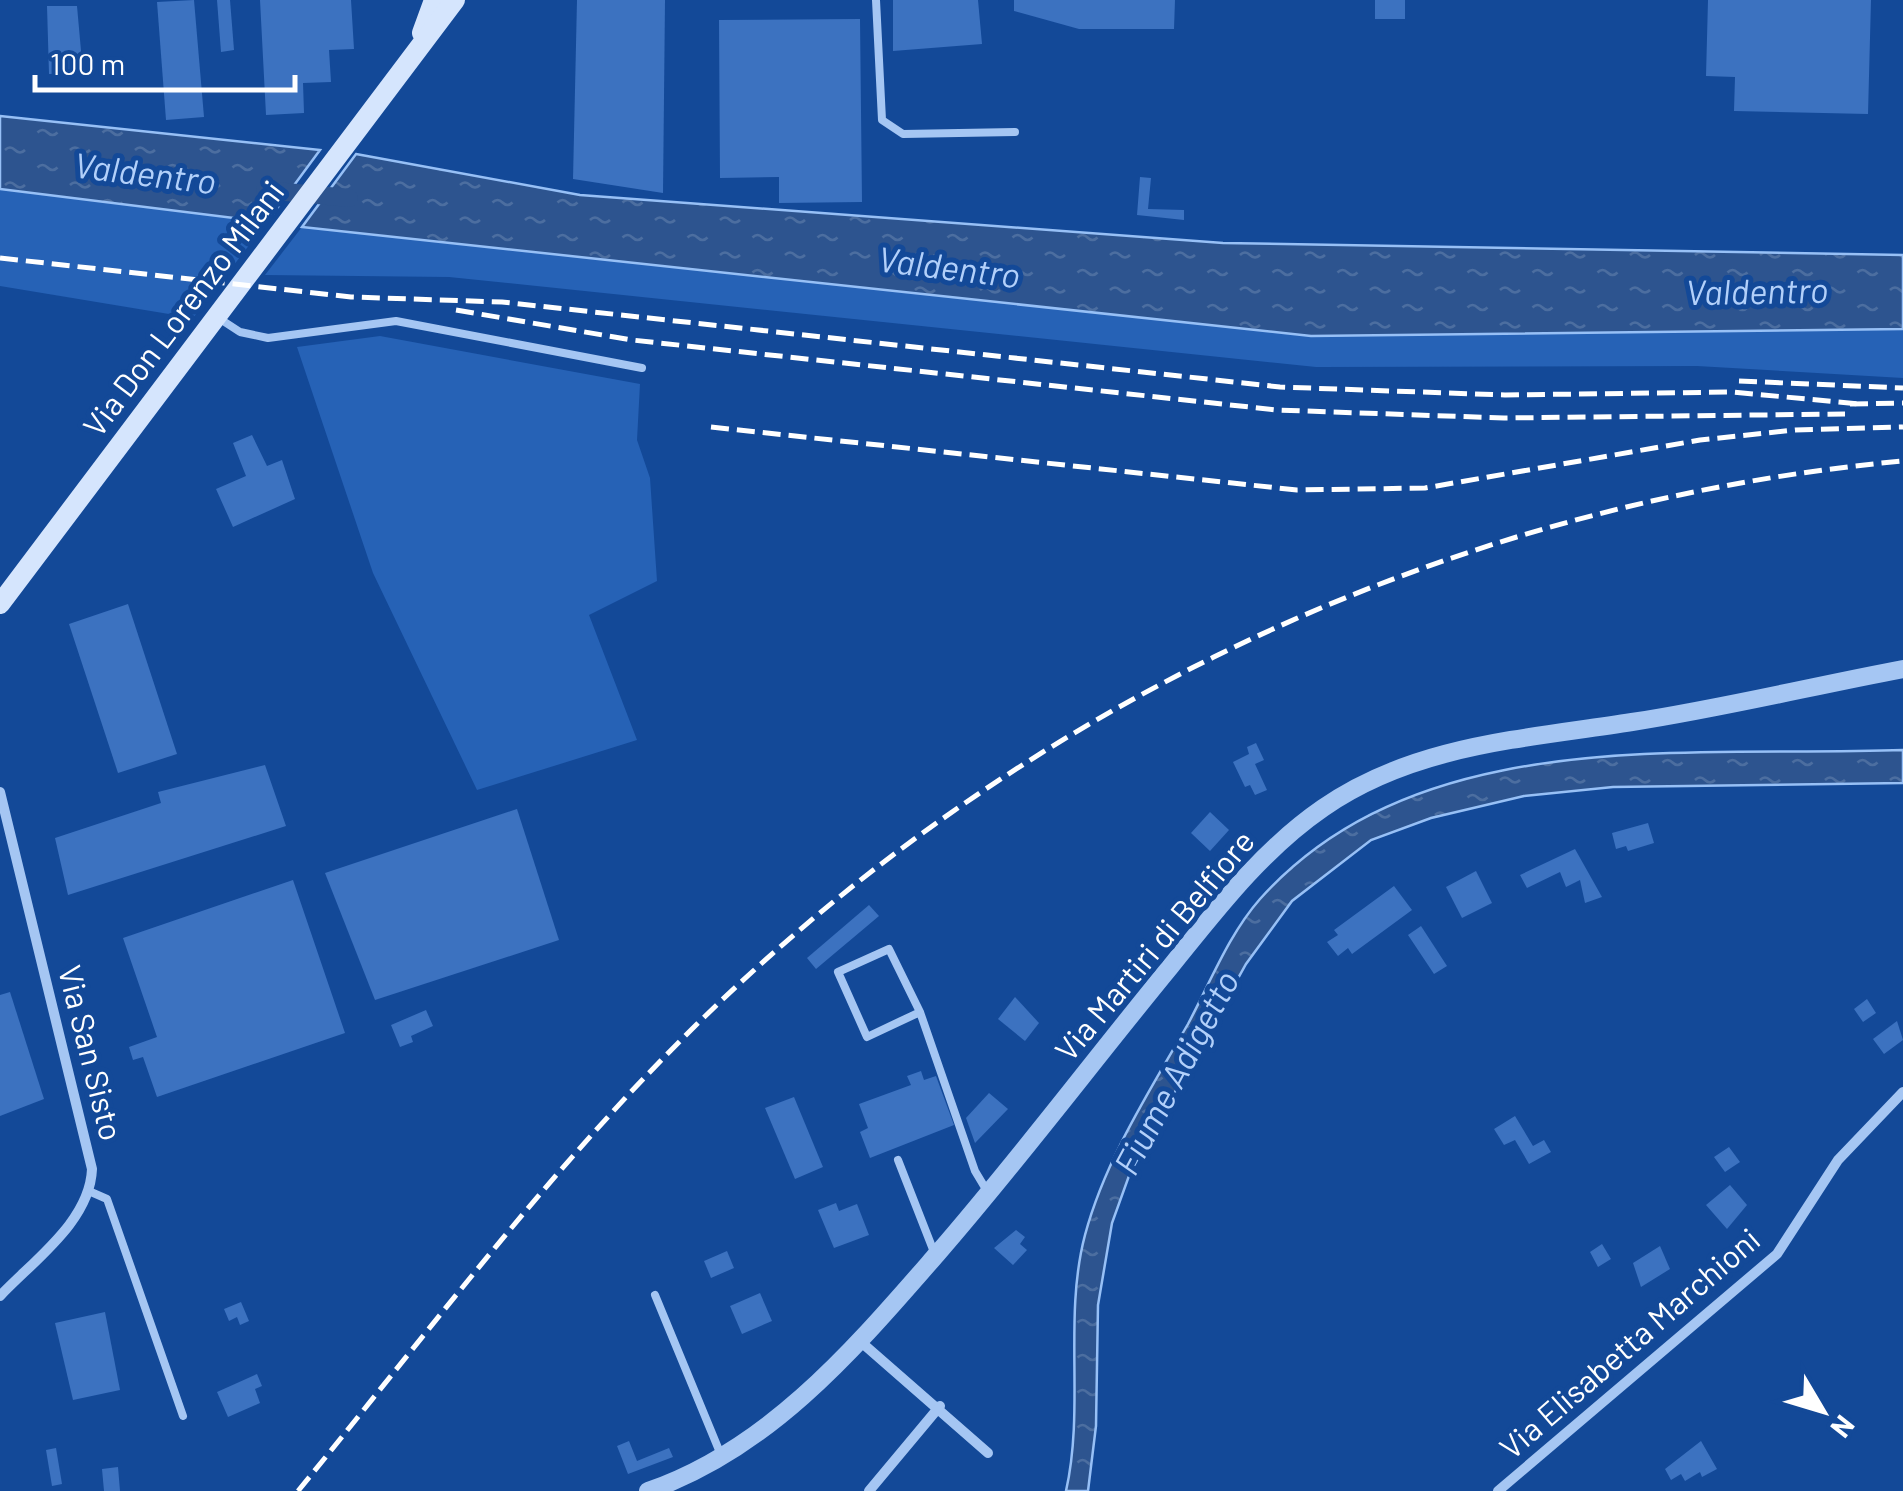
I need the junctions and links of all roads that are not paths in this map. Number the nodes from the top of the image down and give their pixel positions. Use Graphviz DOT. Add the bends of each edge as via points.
graph roads {
  1 [pos="434,0"];
  2 [pos="455,0"];
  3 [pos="876,0"];
  4 [pos="416,48"];
  5 [pos="1015,132"];
  6 [pos="217,317"];
  7 [pos="642,368"];
  8 [pos="0,604"];
  9 [pos="1903,668"];
  10 [pos="0,792"];
  11 [pos="920,1012"];
  12 [pos="1903,1092"];
  13 [pos="898,1160"];
  14 [pos="91,1192"];
  15 [pos="989,1195"];
  16 [pos="936,1256"];
  17 [pos="655,1295"];
  18 [pos="0,1296"];
  19 [pos="862,1342"];
  20 [pos="940,1406"];
  21 [pos="183,1416"];
  22 [pos="988,1453"];
  23 [pos="720,1455"];
  24 [pos="648,1491"];
  25 [pos="870,1491"];
  26 [pos="1498,1491"];
  1 -- 4 [label="main road, Via Don Lorenzo Milani"];
  2 -- 4 [label="main road, Via Don Lorenzo Milani"];
  3 -- 5 [label="lane" via="882,120 903,134"];
  4 -- 6 [label="main road, Via Don Lorenzo Milani"];
  6 -- 7 [label="lane" via="240,332 268,338 396,321"];
  6 -- 8 [label="main road, Via Don Lorenzo Milani"];
  9 -- 15 [label="street, Via Martiri di Belfiore" via="1634,722 1495,741 1420,760 1325,806 1252,867"];
  10 -- 14 [label="street, Via San Sisto" via="92,1169"];
  11 -- 11 [label="lane" via="888,949 838,972 866,1037"];
  11 -- 15 [label="lane"];
  12 -- 26 [label="street, Via Elisabetta Marchioni" via="1838,1160 1778,1254"];
  13 -- 16 [label="lane"];
  14 -- 18 [label="street, Via San Sisto" via="82,1211"];
  14 -- 21 [label="lane" via="107,1199"];
  15 -- 16 [label="street, Via Martiri di Belfiore"];
  16 -- 19 [label="street, Via Martiri di Belfiore"];
  17 -- 23 [label="lane"];
  19 -- 20 [label="street"];
  19 -- 23 [label="street, Via Martiri di Belfiore" via="800,1400"];
  20 -- 22 [label="street"];
  20 -- 25 [label="street"];
  23 -- 24 [label="street, Via Martiri di Belfiore"];
}
